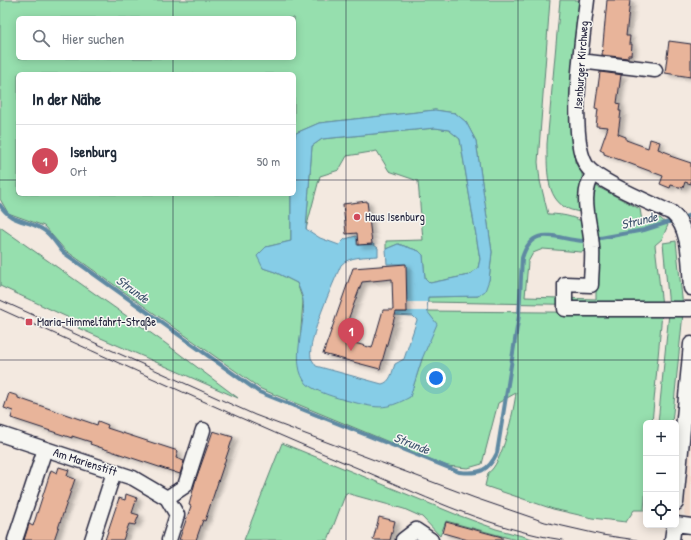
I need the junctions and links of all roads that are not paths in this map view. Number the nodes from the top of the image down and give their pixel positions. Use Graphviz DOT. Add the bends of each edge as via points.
graph roads {
  1 [pos="587,0"];
  2 [pos="580,61"];
  3 [pos="655,70"];
  4 [pos="594,173"];
  5 [pos="684,224"];
  6 [pos="691,288"];
  7 [pos="691,309"];
  8 [pos="691,344"];
  9 [pos="203,430"];
  10 [pos="0,434"];
  11 [pos="45,449"];
  12 [pos="114,472"];
  13 [pos="677,492"];
  14 [pos="166,498"];
  15 [pos="679,525"];
  16 [pos="691,526"];
  17 [pos="674,528"];
  18 [pos="15,540"];
  19 [pos="92,540"];
  20 [pos="169,540"];
  21 [pos="403,540"];
  22 [pos="431,540"];
  23 [pos="672,540"];
  1 -- 2 [label="street, Isenburger Kirchweg"];
  2 -- 3 [label="street"];
  2 -- 4 [label="street, Isenburger Kirchweg" via="576,103 580,149 583,160"];
  4 -- 5 [label="street"];
  4 -- 7 [label="street" via="586,189 591,240 591,285 566,284 565,309"];
  5 -- 6 [label="street"];
  8 -- 13 [label="street"];
  9 -- 14 [label="street" via="185,486"];
  10 -- 11 [label="street, Am Marienstift"];
  11 -- 12 [label="street, Am Marienstift"];
  11 -- 18 [label="street"];
  12 -- 14 [label="street, Am Marienstift" via="133,478"];
  12 -- 19 [label="street"];
  14 -- 20 [label="street" via="177,515"];
  15 -- 16 [label="street"];
  17 -- 23 [label="street"];
  21 -- 22 [label="street" via="416,530"];
}
